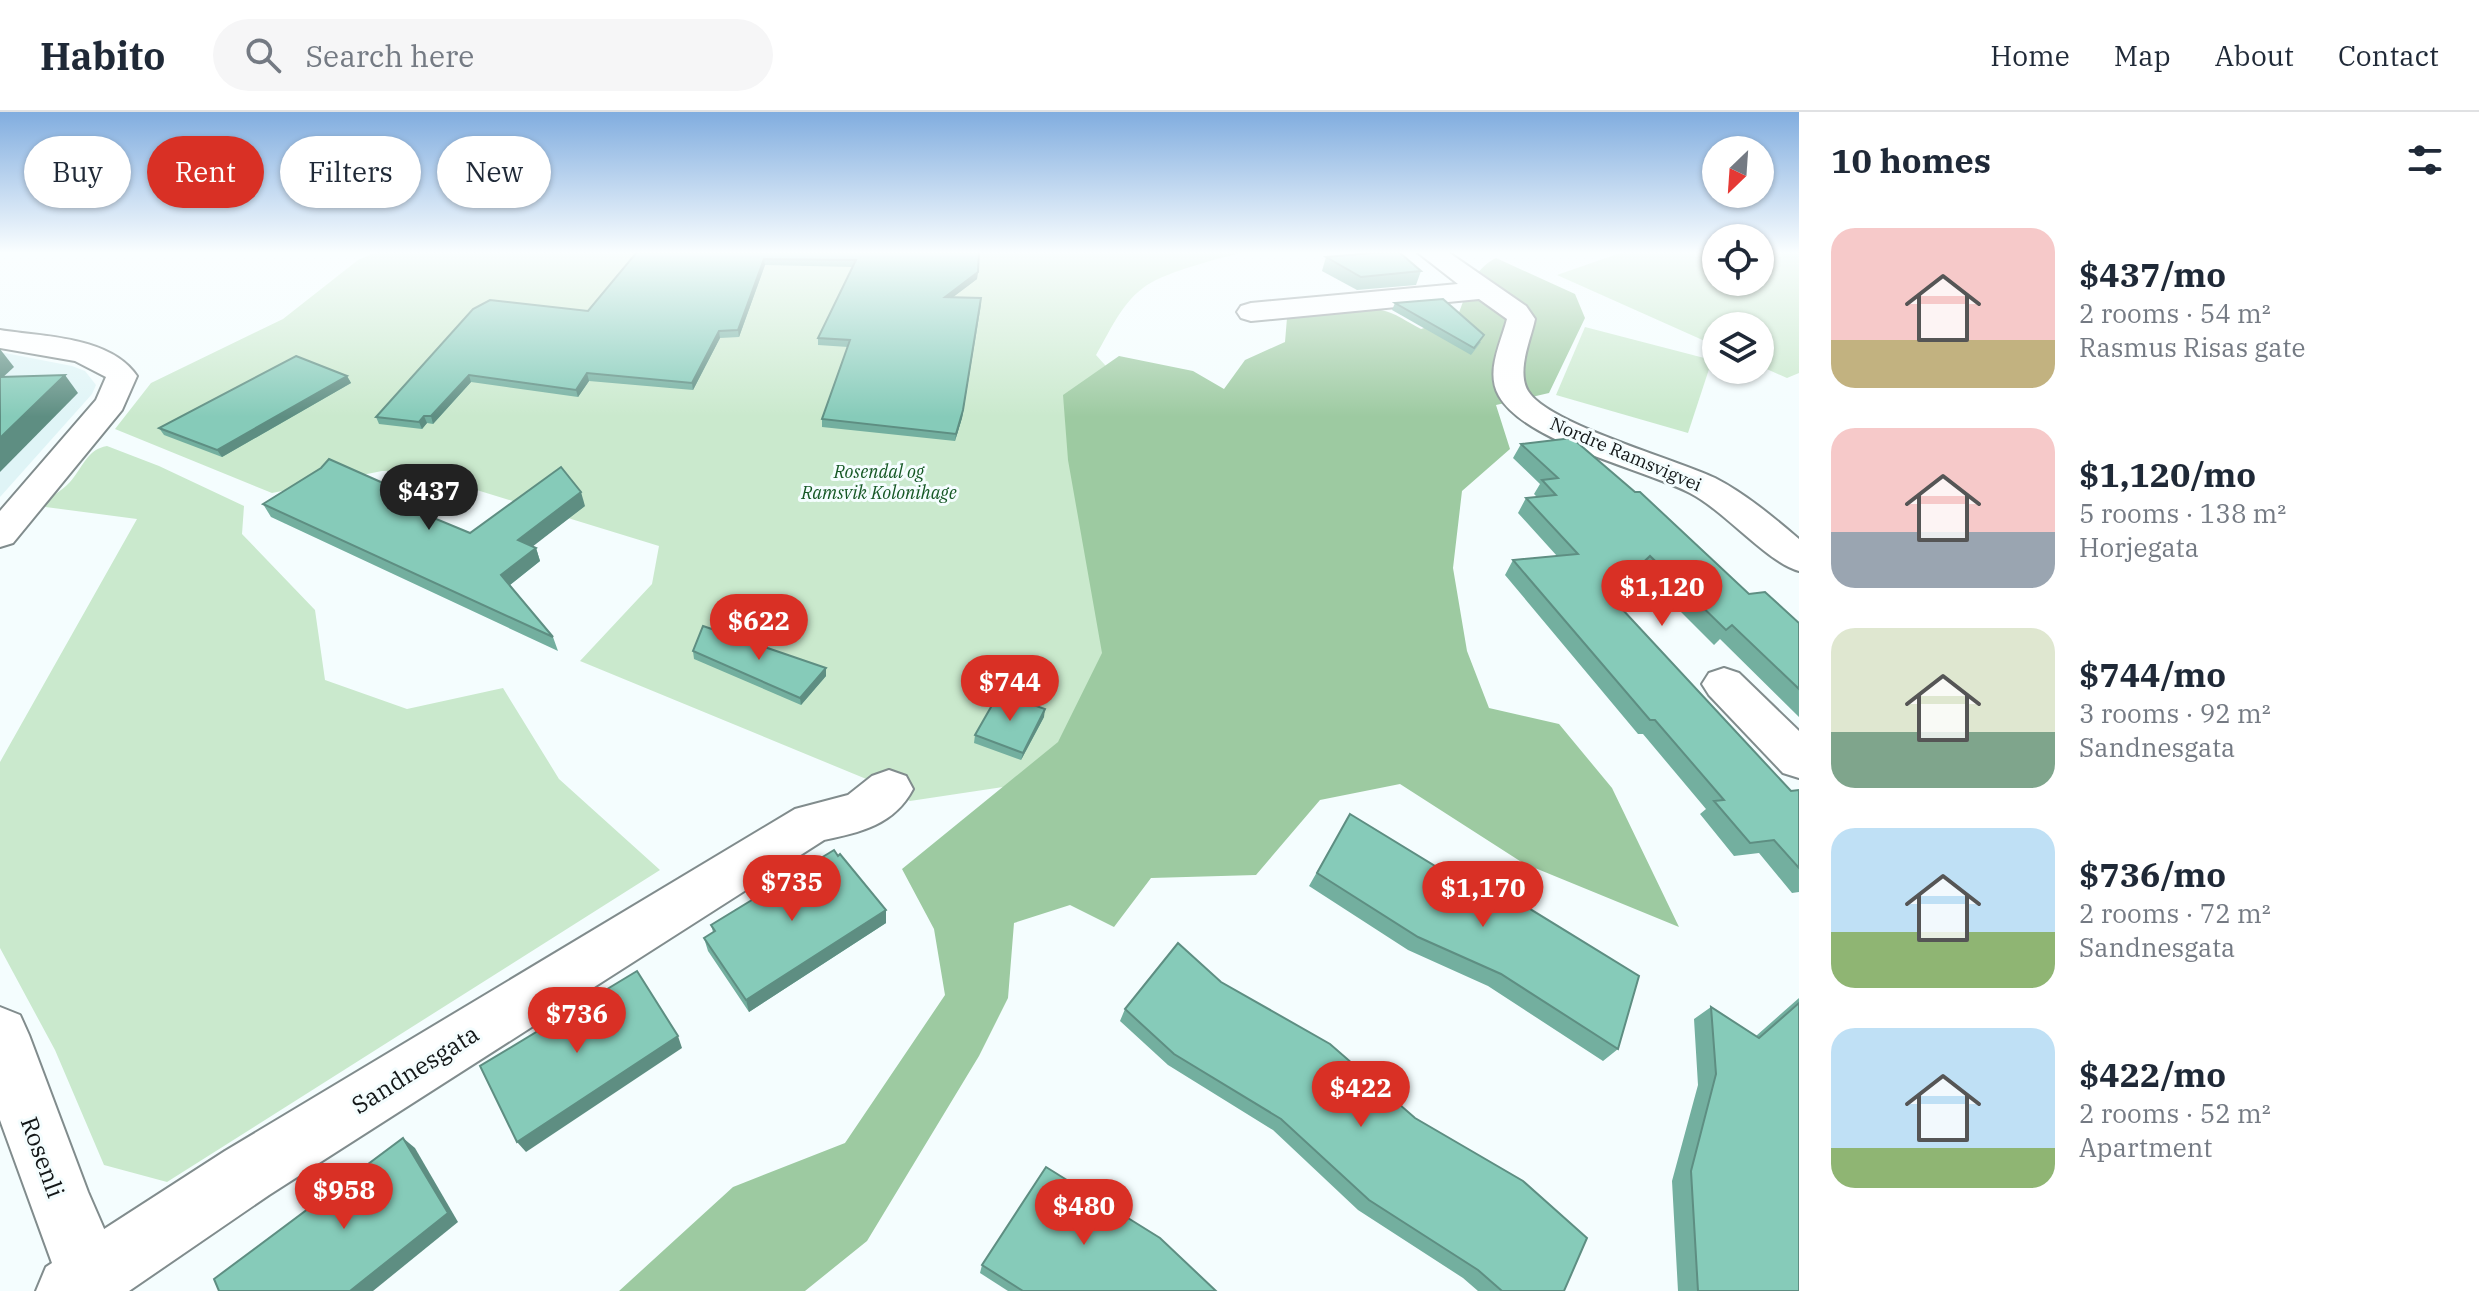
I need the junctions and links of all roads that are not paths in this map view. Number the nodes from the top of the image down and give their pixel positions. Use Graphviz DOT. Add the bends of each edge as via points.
graph roads {
  1 [pos="1304,307"];
  2 [pos="1506,307"];
  3 [pos="1251,312"];
  4 [pos="0,339"];
  5 [pos="0,535"];
  6 [pos="1799,559"];
  7 [pos="1724,684"];
  8 [pos="1799,760"];
  9 [pos="889,789"];
  10 [pos="0,1035"];
  11 [pos="81,1284"];
  1 -- 3 [label="street"];
  2 -- 6 [label="street, Nordre Ramsvigvei" via="1521,319 1509,384 1523,405 1547,422 1705,487"];
  4 -- 5 [label="street" via="93,357 115,366 122,376 111,403"];
  7 -- 8 [label="street"];
  9 -- 11 [label="street, Sandnesgata" via="862,812 812,823 247,1173"];
  10 -- 11 [label="street, Rosenli" via="59,1200"];
}
